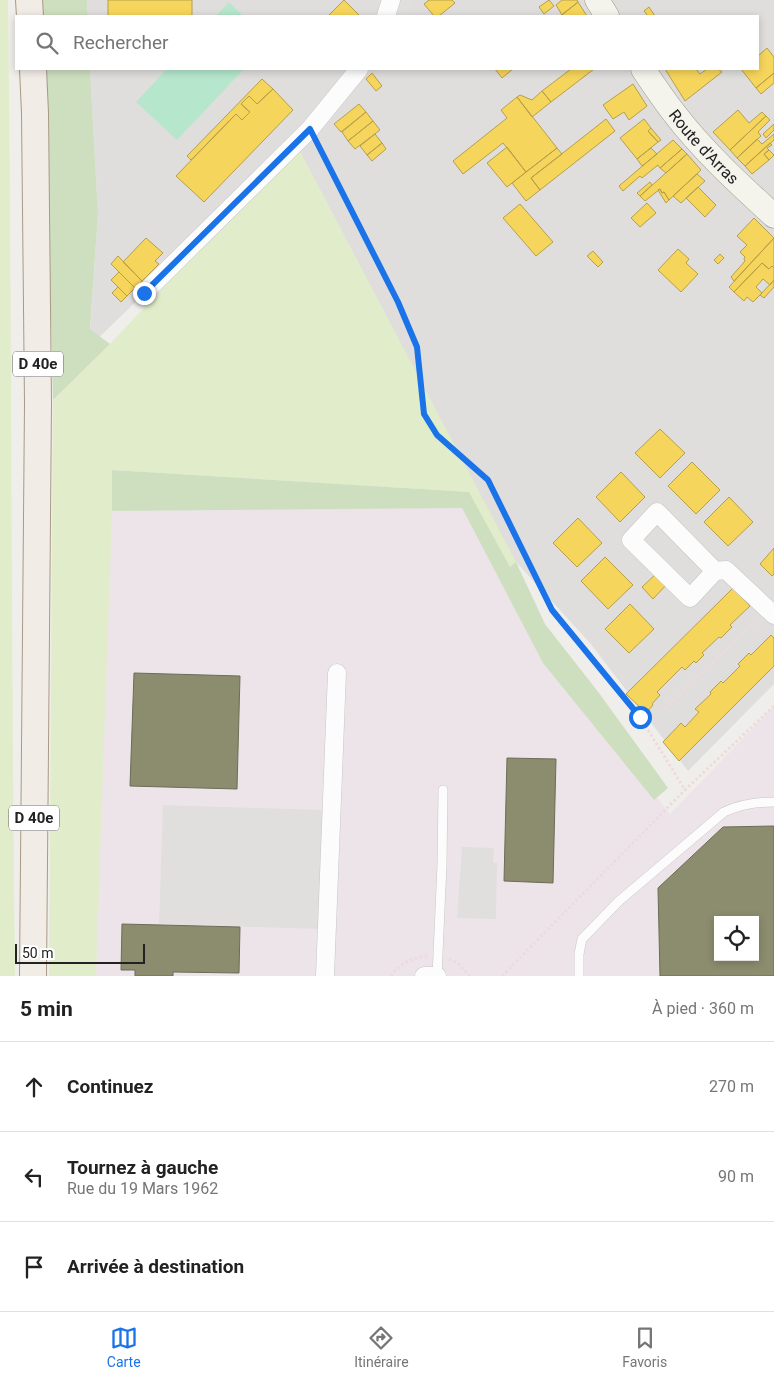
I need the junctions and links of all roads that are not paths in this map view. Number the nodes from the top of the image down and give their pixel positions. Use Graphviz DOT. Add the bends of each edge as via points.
graph roads {
  1 [pos="29,0"];
  2 [pos="391,0"];
  3 [pos="30,15"];
  4 [pos="386,15"];
  5 [pos="33,70"];
  6 [pos="358,70"];
  7 [pos="644,70"];
  8 [pos="774,216"];
  9 [pos="144,293"];
  10 [pos="715,571"];
  11 [pos="771,612"];
  12 [pos="337,673"];
  13 [pos="443,790"];
  14 [pos="774,802"];
  15 [pos="33,976"];
  16 [pos="325,976"];
  17 [pos="424,976"];
  18 [pos="437,976"];
  19 [pos="580,976"];
  1 -- 3 [label="main road"];
  2 -- 4 [label="street"];
  5 -- 15 [label="main road, D 40e" via="38,403"];
  6 -- 9 [label="street" via="310,129"];
  7 -- 8 [label="main road, Route d'Arras" via="688,130 730,176"];
  10 -- 10 [label="street" via="657,512 631,540 690,598"];
  10 -- 11 [label="street" via="726,570"];
  12 -- 16 [label="street"];
  13 -- 18 [label="lane"];
  14 -- 19 [label="lane" via="731,808 724,812 619,901 582,939"];
  17 -- 18 [label="street"];
}
